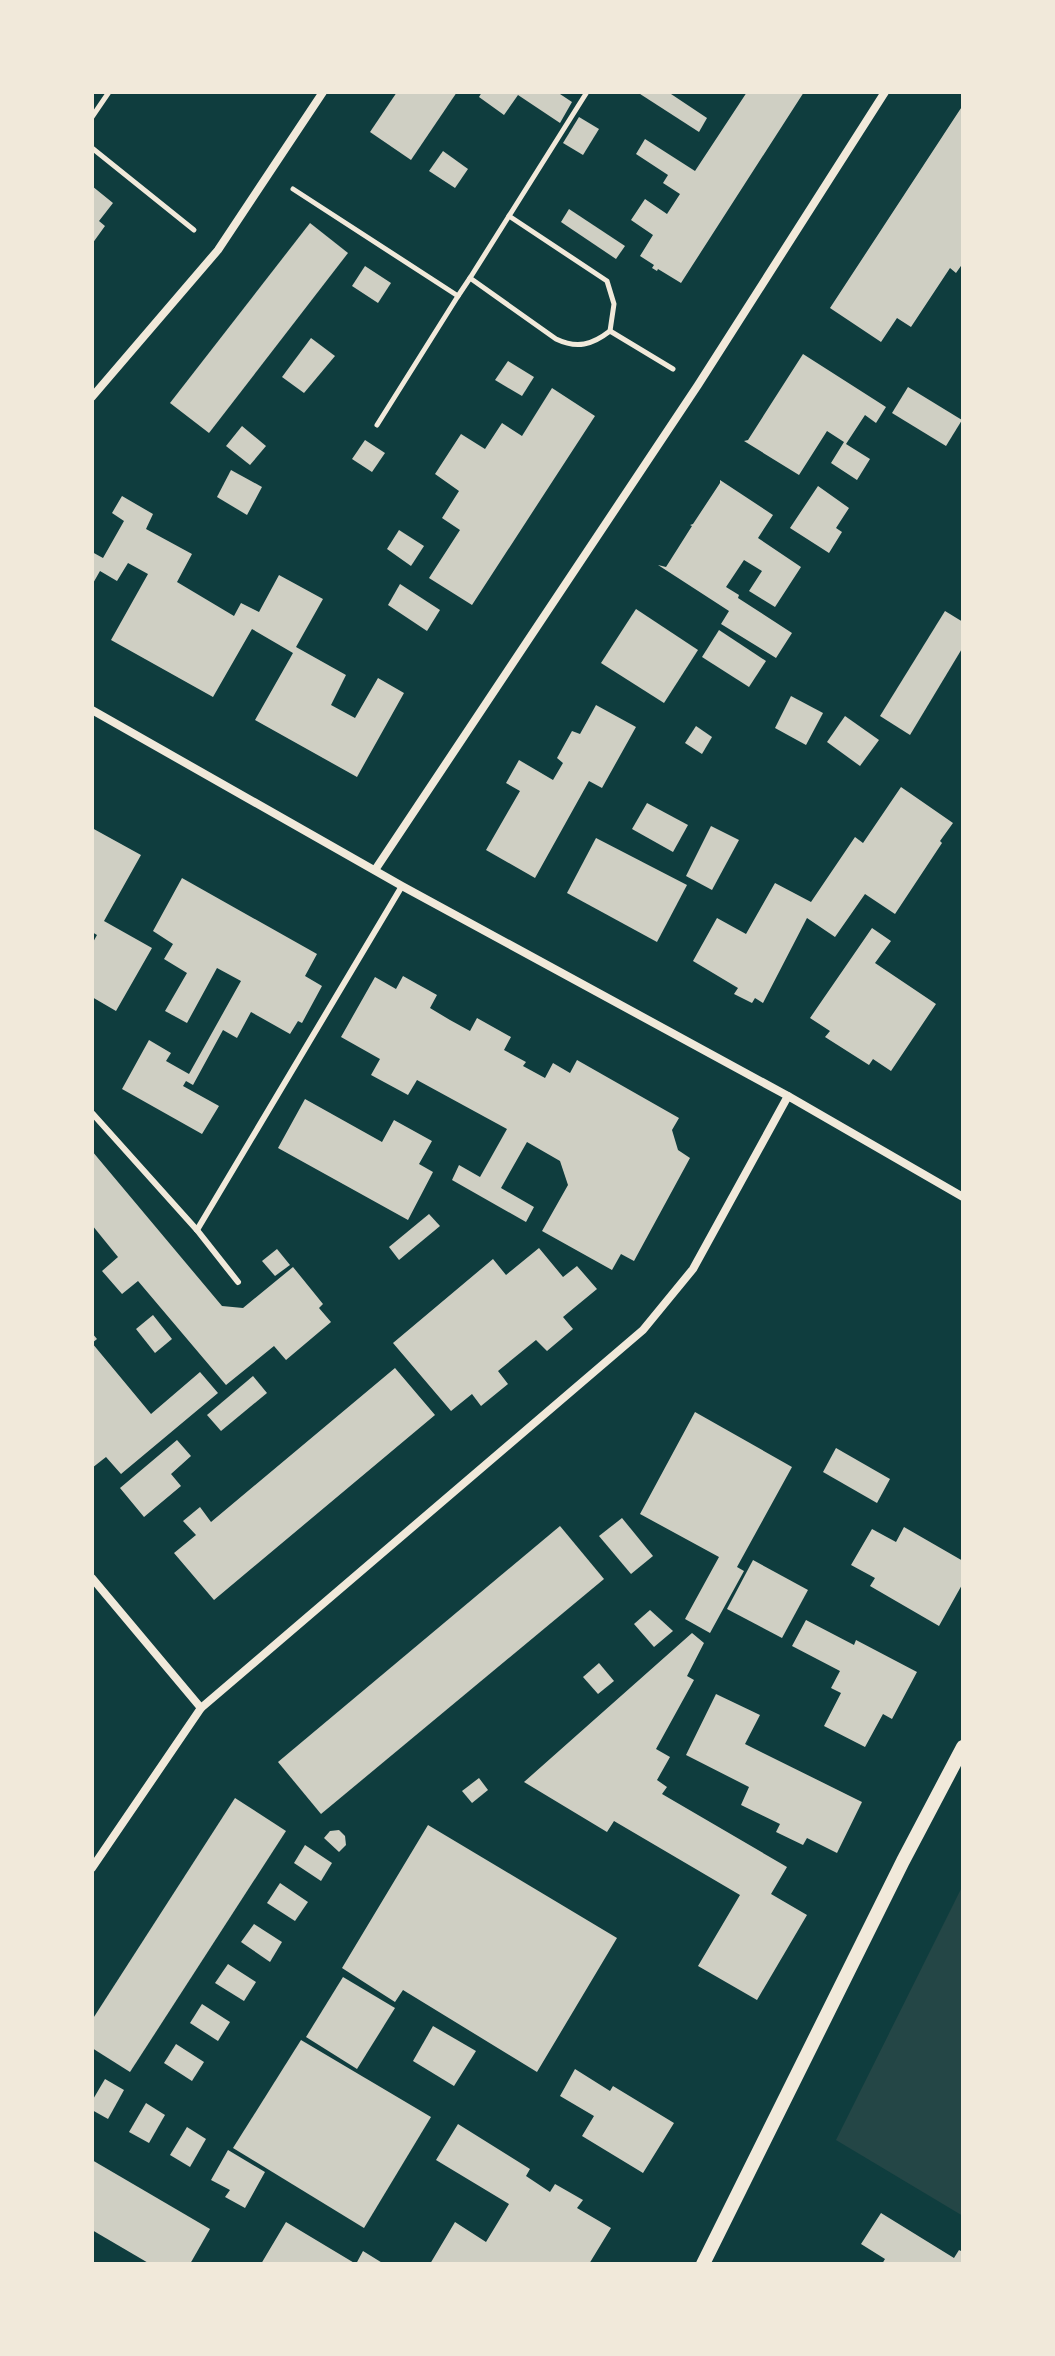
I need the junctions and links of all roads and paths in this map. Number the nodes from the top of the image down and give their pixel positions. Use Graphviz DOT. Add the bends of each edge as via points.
graph roads {
  1 [pos="109,92"];
  2 [pos="323,92"];
  3 [pos="587,92"];
  4 [pos="885,92"];
  5 [pos="92,117"];
  6 [pos="92,148"];
  7 [pos="269,174"];
  8 [pos="509,216"];
  9 [pos="218,250"];
  10 [pos="470,278"];
  11 [pos="458,296"];
  12 [pos="610,331"];
  13 [pos="698,385"];
  14 [pos="92,397"];
  15 [pos="377,425"];
  16 [pos="92,710"];
  17 [pos="375,870"];
  18 [pos="402,886"];
  19 [pos="788,1096"];
  20 [pos="92,1113"];
  21 [pos="963,1197"];
  22 [pos="197,1230"];
  23 [pos="238,1282"];
  24 [pos="92,1578"];
  25 [pos="201,1708"];
  26 [pos="963,1747"];
  27 [pos="92,1868"];
  28 [pos="703,2264"];
  1 -- 5 [label="path"];
  2 -- 7 [label="street"];
  3 -- 8 [label="path"];
  4 -- 13 [label="street"];
  6 -- 9 [label="path"];
  7 -- 9 [label="street"];
  7 -- 11 [label="path"];
  8 -- 10 [label="path"];
  8 -- 12 [label="path" via="607,281 614,304"];
  9 -- 14 [label="street"];
  10 -- 11 [label="path"];
  10 -- 12 [label="path" via="572,346 595,342"];
  11 -- 15 [label="path"];
  12 -- 13 [label="path"];
  13 -- 17 [label="street"];
  16 -- 17 [label="street"];
  17 -- 18 [label="street"];
  18 -- 19 [label="street"];
  18 -- 22 [label="lane"];
  19 -- 21 [label="street"];
  19 -- 25 [label="street" via="693,1269 643,1330"];
  20 -- 22 [label="lane"];
  22 -- 23 [label="lane"];
  24 -- 25 [label="street"];
  25 -- 27 [label="street"];
  26 -- 28 [label="street"];
}
